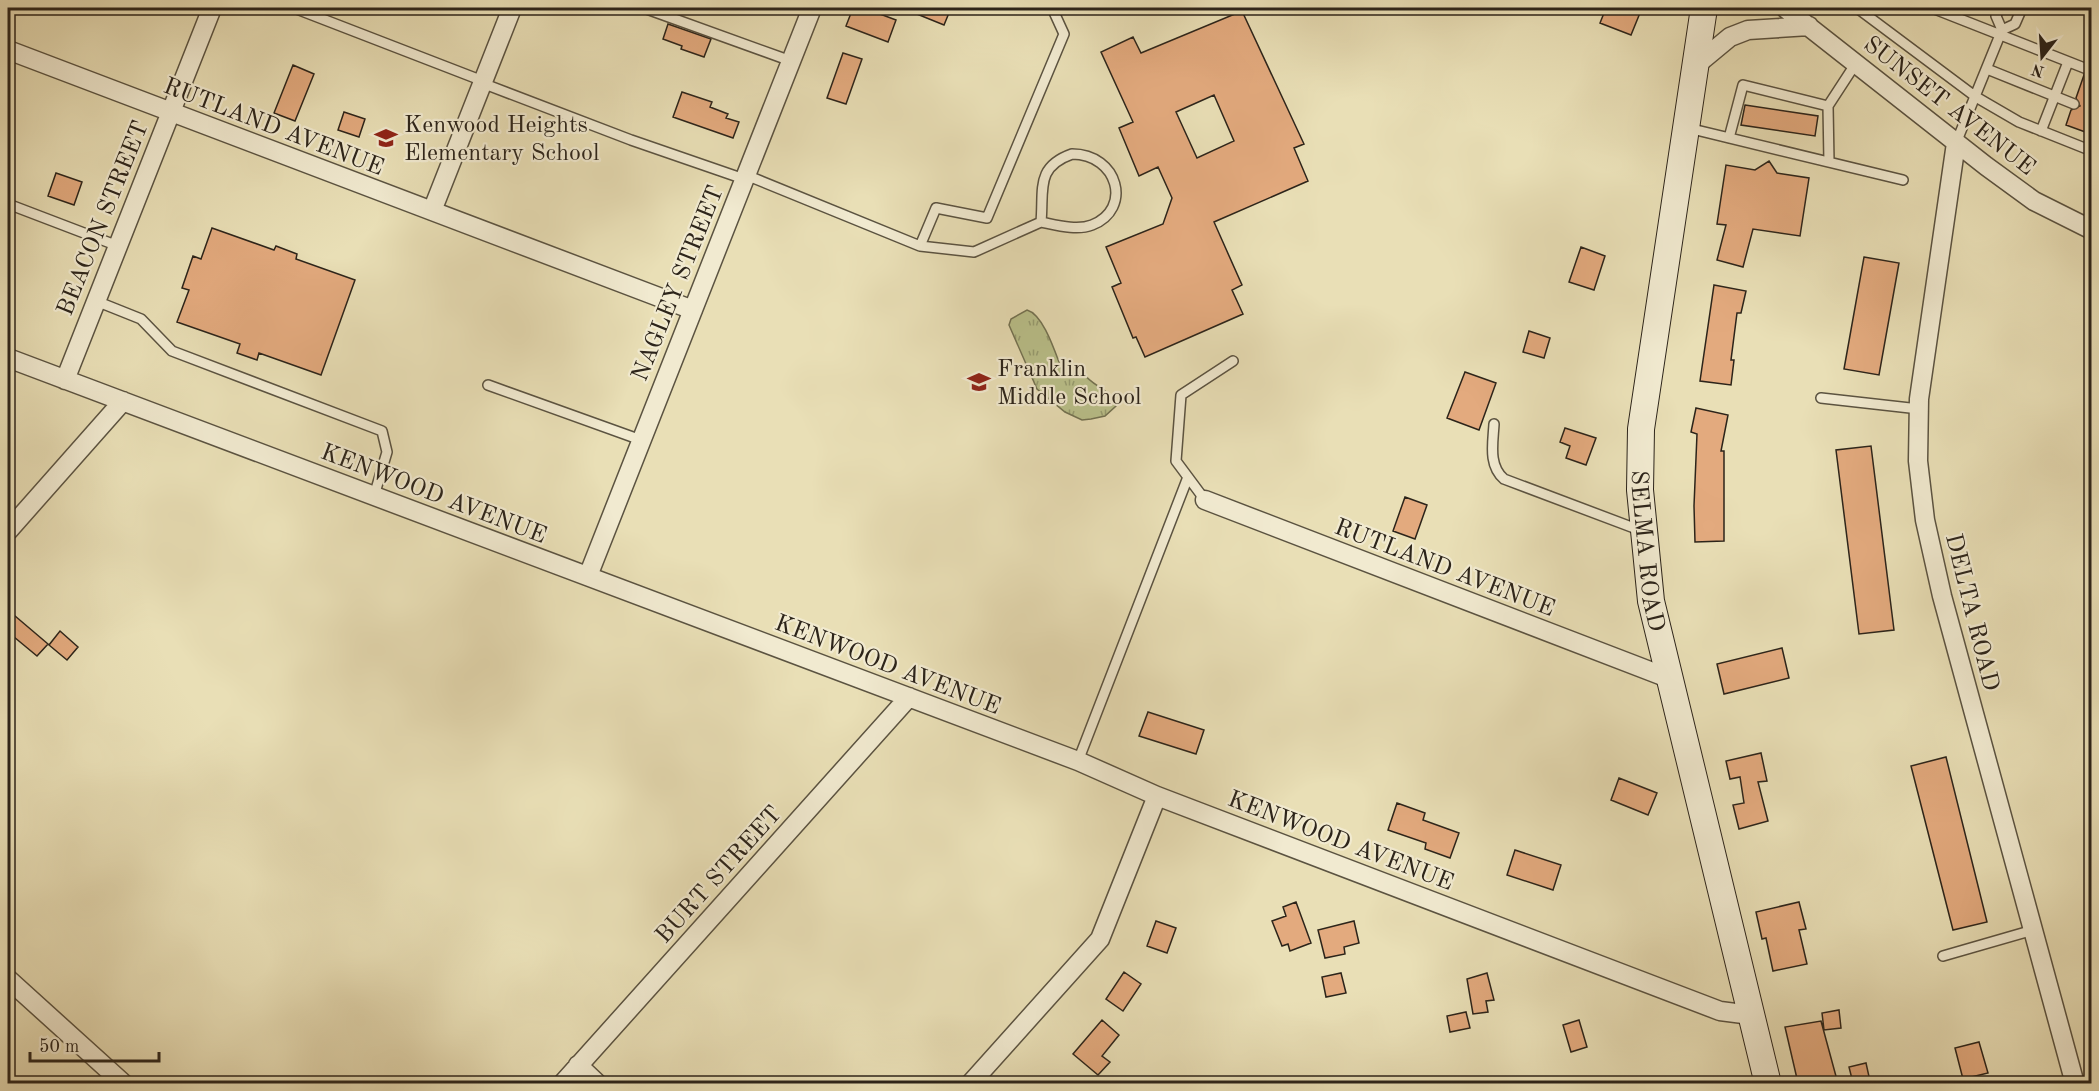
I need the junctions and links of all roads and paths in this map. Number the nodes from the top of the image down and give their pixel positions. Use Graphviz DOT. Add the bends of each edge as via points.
graph roads {
  1 [pos="212,8"];
  2 [pos="294,8"];
  3 [pos="512,8"];
  4 [pos="644,8"];
  5 [pos="812,8"];
  6 [pos="1047,8"];
  7 [pos="1704,8"];
  8 [pos="1785,8"];
  9 [pos="1857,8"];
  10 [pos="1932,8"];
  11 [pos="1999,8"];
  12 [pos="2022,8"];
  13 [pos="1809,26"];
  14 [pos="2000,33"];
  15 [pos="8,50"];
  16 [pos="791,61"];
  17 [pos="2067,62"];
  18 [pos="1856,63"];
  19 [pos="1695,66"];
  20 [pos="1987,69"];
  21 [pos="2091,71"];
  22 [pos="483,82"];
  23 [pos="2055,96"];
  24 [pos="1976,97"];
  25 [pos="2074,104"];
  26 [pos="1828,106"];
  27 [pos="170,112"];
  28 [pos="1686,128"];
  29 [pos="2041,131"];
  30 [pos="1729,138"];
  31 [pos="1956,143"];
  32 [pos="2091,151"];
  33 [pos="1829,162"];
  34 [pos="745,177"];
  35 [pos="1903,180"];
  36 [pos="8,204"];
  37 [pos="432,211"];
  38 [pos="1041,222"];
  39 [pos="2091,230"];
  40 [pos="118,246"];
  41 [pos="920,246"];
  42 [pos="96,301"];
  43 [pos="693,310"];
  44 [pos="8,358"];
  45 [pos="1233,361"];
  46 [pos="64,380"];
  47 [pos="488,385"];
  48 [pos="1821,398"];
  49 [pos="123,401"];
  50 [pos="1919,409"];
  51 [pos="1494,424"];
  52 [pos="641,440"];
  53 [pos="1188,477"];
  54 [pos="374,496"];
  55 [pos="1205,500"];
  56 [pos="8,531"];
  57 [pos="1642,531"];
  58 [pos="588,576"];
  59 [pos="1668,678"];
  60 [pos="909,697"];
  61 [pos="1078,761"];
  62 [pos="1157,796"];
  63 [pos="2033,930"];
  64 [pos="1943,956"];
  65 [pos="8,978"];
  66 [pos="1751,1015"];
  67 [pos="578,1065"];
  68 [pos="124,1083"];
  69 [pos="562,1083"];
  70 [pos="598,1083"];
  71 [pos="970,1083"];
  72 [pos="1768,1083"];
  73 [pos="2075,1083"];
  1 -- 27 [label="street, BEACON STREET"];
  2 -- 22 [label="lane"];
  3 -- 22 [label="street"];
  4 -- 16 [label="lane"];
  5 -- 16 [label="street, NAGLEY STREET"];
  6 -- 41 [label="lane" via="1053,10 1064,34 987,218 936,208"];
  7 -- 19 [label="street, SELMA ROAD"];
  8 -- 13 [label="street, SUNSET AVENUE"];
  9 -- 24 [label="lane"];
  10 -- 14 [label="lane"];
  11 -- 14 [label="lane" via="1996,16"];
  12 -- 14 [label="lane" via="2015,24"];
  13 -- 18 [label="street, SUNSET AVENUE"];
  13 -- 19 [label="street" via="1748,30 1730,37"];
  14 -- 17 [label="lane"];
  14 -- 20 [label="lane"];
  15 -- 27 [label="street, RUTLAND AVENUE"];
  16 -- 34 [label="street, NAGLEY STREET"];
  17 -- 21 [label="lane"];
  17 -- 23 [label="lane"];
  18 -- 26 [label="lane"];
  18 -- 31 [label="street, SUNSET AVENUE"];
  19 -- 28 [label="street, SELMA ROAD"];
  20 -- 23 [label="lane"];
  20 -- 24 [label="lane"];
  22 -- 34 [label="lane" via="621,136"];
  22 -- 37 [label="street"];
  23 -- 25 [label="lane"];
  23 -- 29 [label="lane"];
  24 -- 29 [label="lane"];
  24 -- 31 [label="lane"];
  26 -- 30 [label="lane" via="1743,85"];
  26 -- 33 [label="lane"];
  27 -- 37 [label="street, RUTLAND AVENUE"];
  27 -- 40 [label="street, BEACON STREET"];
  28 -- 30 [label="lane"];
  28 -- 57 [label="street, SELMA ROAD" via="1641,429"];
  29 -- 32 [label="lane"];
  30 -- 33 [label="lane"];
  31 -- 39 [label="street, SUNSET AVENUE" via="2034,201"];
  31 -- 50 [label="street, DELTA ROAD"];
  33 -- 35 [label="lane"];
  34 -- 41 [label="lane"];
  34 -- 43 [label="street, NAGLEY STREET"];
  36 -- 40 [label="lane"];
  37 -- 43 [label="street, RUTLAND AVENUE"];
  38 -- 38 [label="lane" via="1080,228 1102,220 1114,201 1116,189 1106,166 1085,154 1060,158 1050,166 1041,190"];
  38 -- 41 [label="lane" via="974,252"];
  40 -- 42 [label="street, BEACON STREET"];
  42 -- 46 [label="street, BEACON STREET"];
  42 -- 54 [label="lane" via="141,319 172,351 382,431 387,452"];
  43 -- 52 [label="street, NAGLEY STREET"];
  44 -- 46 [label="street, KENWOOD AVENUE"];
  45 -- 53 [label="lane" via="1181,395 1176,460"];
  46 -- 49 [label="street, KENWOOD AVENUE"];
  47 -- 52 [label="lane"];
  48 -- 50 [label="lane"];
  49 -- 54 [label="street, KENWOOD AVENUE"];
  49 -- 56 [label="street"];
  50 -- 63 [label="street, DELTA ROAD" via="1918,461 1925,520"];
  51 -- 57 [label="lane" via="1493,461 1496,472 1504,479"];
  52 -- 58 [label="street, NAGLEY STREET"];
  53 -- 55 [label="lane"];
  53 -- 61 [label="lane"];
  54 -- 58 [label="street, KENWOOD AVENUE"];
  55 -- 59 [label="street, RUTLAND AVENUE"];
  57 -- 59 [label="street, SELMA ROAD" via="1651,601"];
  58 -- 60 [label="street, KENWOOD AVENUE"];
  59 -- 66 [label="street, SELMA ROAD"];
  60 -- 61 [label="street, KENWOOD AVENUE"];
  60 -- 67 [label="street, BURT STREET"];
  61 -- 62 [label="street, KENWOOD AVENUE"];
  62 -- 66 [label="street, KENWOOD AVENUE" via="1720,1011"];
  62 -- 71 [label="street" via="1100,939"];
  63 -- 64 [label="lane"];
  63 -- 73 [label="street, DELTA ROAD"];
  65 -- 68 [label="street"];
  66 -- 72 [label="street, SELMA ROAD"];
  67 -- 69 [label="street, BURT STREET"];
  67 -- 70 [label="street"];
}
